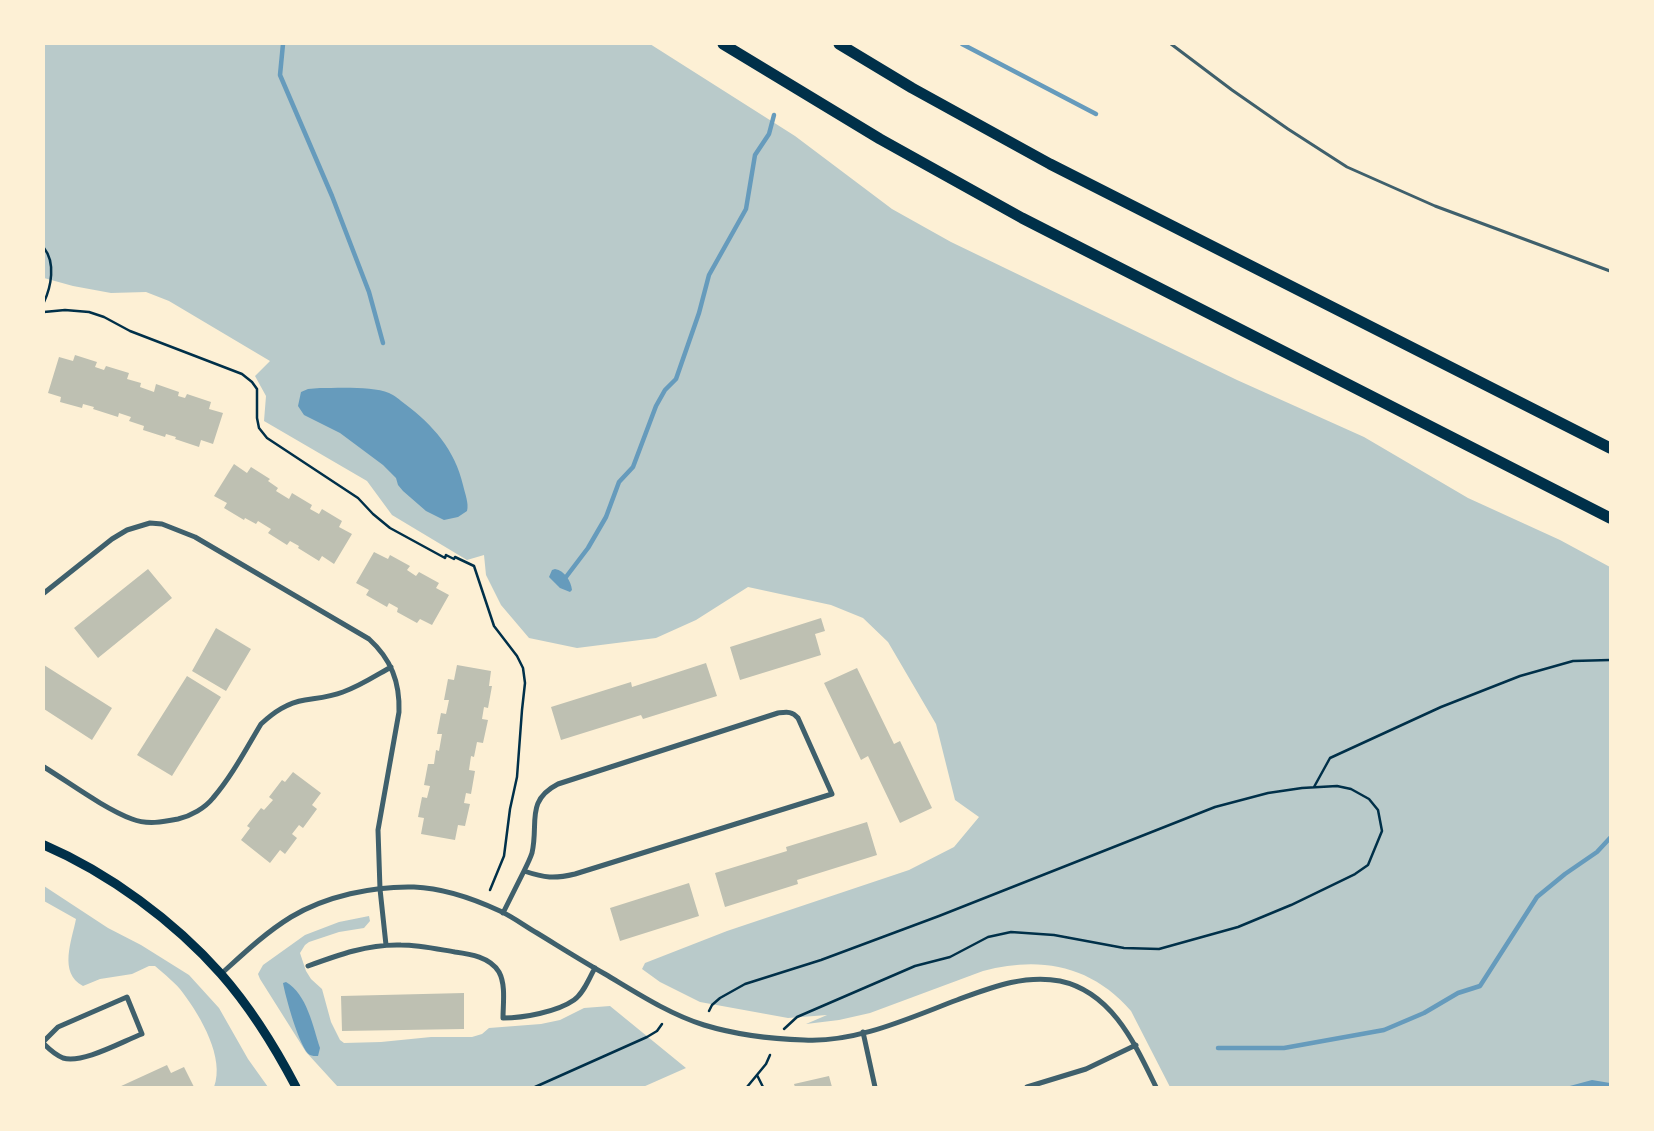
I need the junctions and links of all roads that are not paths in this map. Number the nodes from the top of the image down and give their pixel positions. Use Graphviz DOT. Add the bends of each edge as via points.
graph roads {
  1 [pos="723,44"];
  2 [pos="839,44"];
  3 [pos="1171,44"];
  4 [pos="1610,270"];
  5 [pos="1610,448"];
  6 [pos="1610,518"];
  7 [pos="44,593"];
  8 [pos="391,667"];
  9 [pos="44,766"];
  10 [pos="44,845"];
  11 [pos="524,871"];
  12 [pos="380,889"];
  13 [pos="503,913"];
  14 [pos="386,945"];
  15 [pos="308,966"];
  16 [pos="595,968"];
  17 [pos="221,974"];
  18 [pos="863,1032"];
  19 [pos="44,1042"];
  20 [pos="1136,1045"];
  21 [pos="296,1087"];
  22 [pos="875,1087"];
  23 [pos="1027,1087"];
  24 [pos="1156,1087"];
  1 -- 6 [label="highway" via="1022,218"];
  2 -- 5 [label="highway" via="1050,164"];
  3 -- 4 [label="lane" via="1232,90 1347,167 1435,206"];
  7 -- 8 [label="street" via="120,534 137,526 162,524 195,536 368,639 380,649"];
  8 -- 9 [label="street" via="342,693 302,700 272,714 261,724 212,800 184,818 151,822 134,820"];
  8 -- 12 [label="street" via="400,698 378,830"];
  10 -- 17 [label="main road" via="99,873 142,902 188,940"];
  11 -- 11 [label="street" via="552,878 575,874 832,794 798,718 793,713 778,713 547,790 536,810 532,853"];
  11 -- 13 [label="street"];
  12 -- 13 [label="street" via="415,887 440,891"];
  12 -- 14 [label="street"];
  12 -- 17 [label="street" via="346,896 292,917 265,935"];
  13 -- 16 [label="street"];
  14 -- 15 [label="street" via="346,952"];
  14 -- 16 [label="street" via="470,954 492,964 502,984 503,1018 532,1016 575,1000"];
  16 -- 18 [label="street" via="670,1011 703,1025 737,1034 809,1040"];
  17 -- 21 [label="main road" via="279,1054"];
  18 -- 20 [label="street" via="992,987 1039,979 1079,988 1099,1000"];
  18 -- 22 [label="street"];
  19 -- 19 [label="street" via="63,1058 76,1059 142,1034 127,997 58,1027"];
  20 -- 23 [label="street" via="1086,1069"];
  20 -- 24 [label="street"];
}
